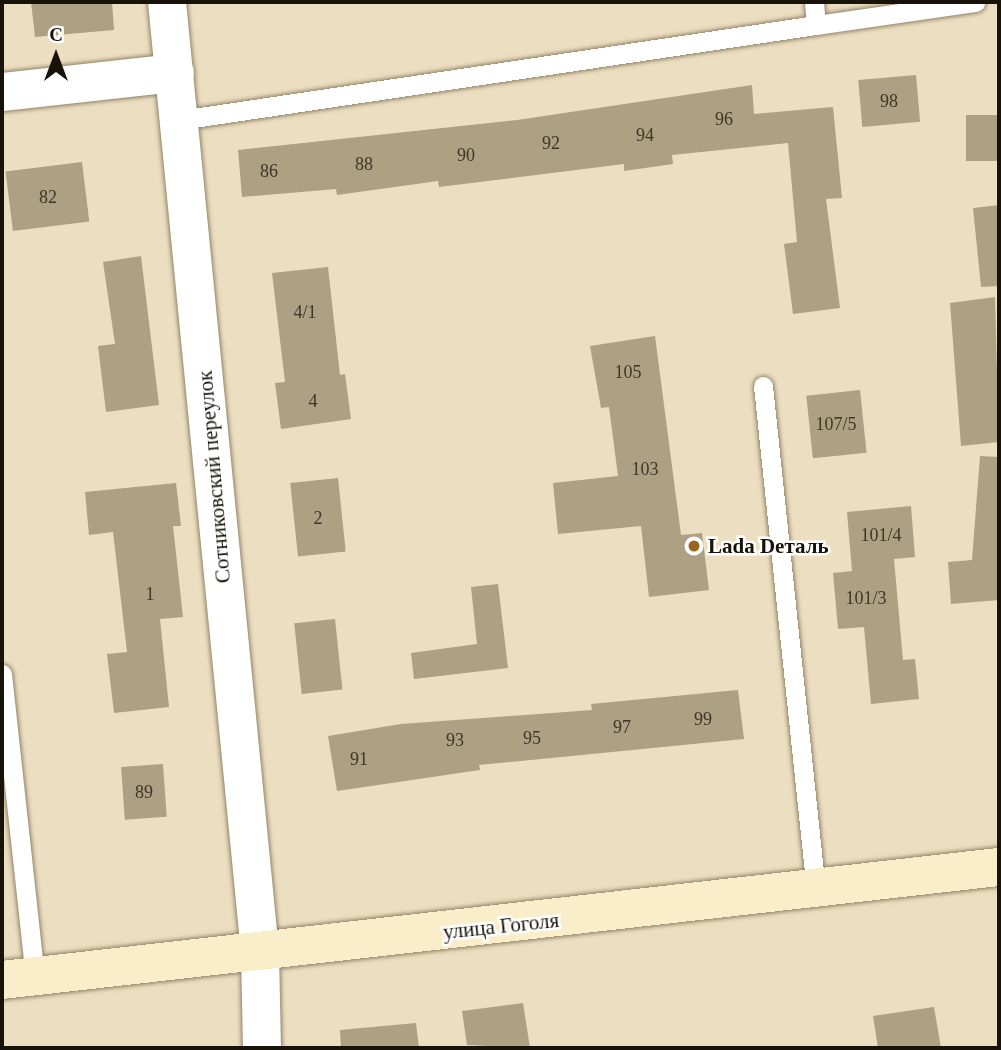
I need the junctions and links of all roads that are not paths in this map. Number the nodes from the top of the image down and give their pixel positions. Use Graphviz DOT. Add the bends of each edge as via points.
graph roads {
  1 [pos="167,2"];
  2 [pos="814,2"];
  3 [pos="975,2"];
  4 [pos="816,25"];
  5 [pos="175,72"];
  6 [pos="2,92"];
  7 [pos="180,120"];
  8 [pos="763,386"];
  9 [pos="2,674"];
  10 [pos="999,867"];
  11 [pos="816,891"];
  12 [pos="260,953"];
  13 [pos="18,978"];
  14 [pos="262,1048"];
  1 -- 5 [label="street, Сотниковский переулок"];
  2 -- 4 [label="lane"];
  3 -- 4 [label="lane"];
  4 -- 7 [label="lane"];
  5 -- 6 [label="street"];
  5 -- 7 [label="street, Сотниковский переулок"];
  7 -- 12 [label="street, Сотниковский переулок"];
  8 -- 11 [label="lane"];
  9 -- 13 [label="lane"];
  10 -- 11 [label="main road, улица Гоголя"];
  11 -- 12 [label="main road, улица Гоголя"];
  12 -- 13 [label="main road, улица Гоголя"];
  12 -- 14 [label="street, Сотниковский переулок"];
}
